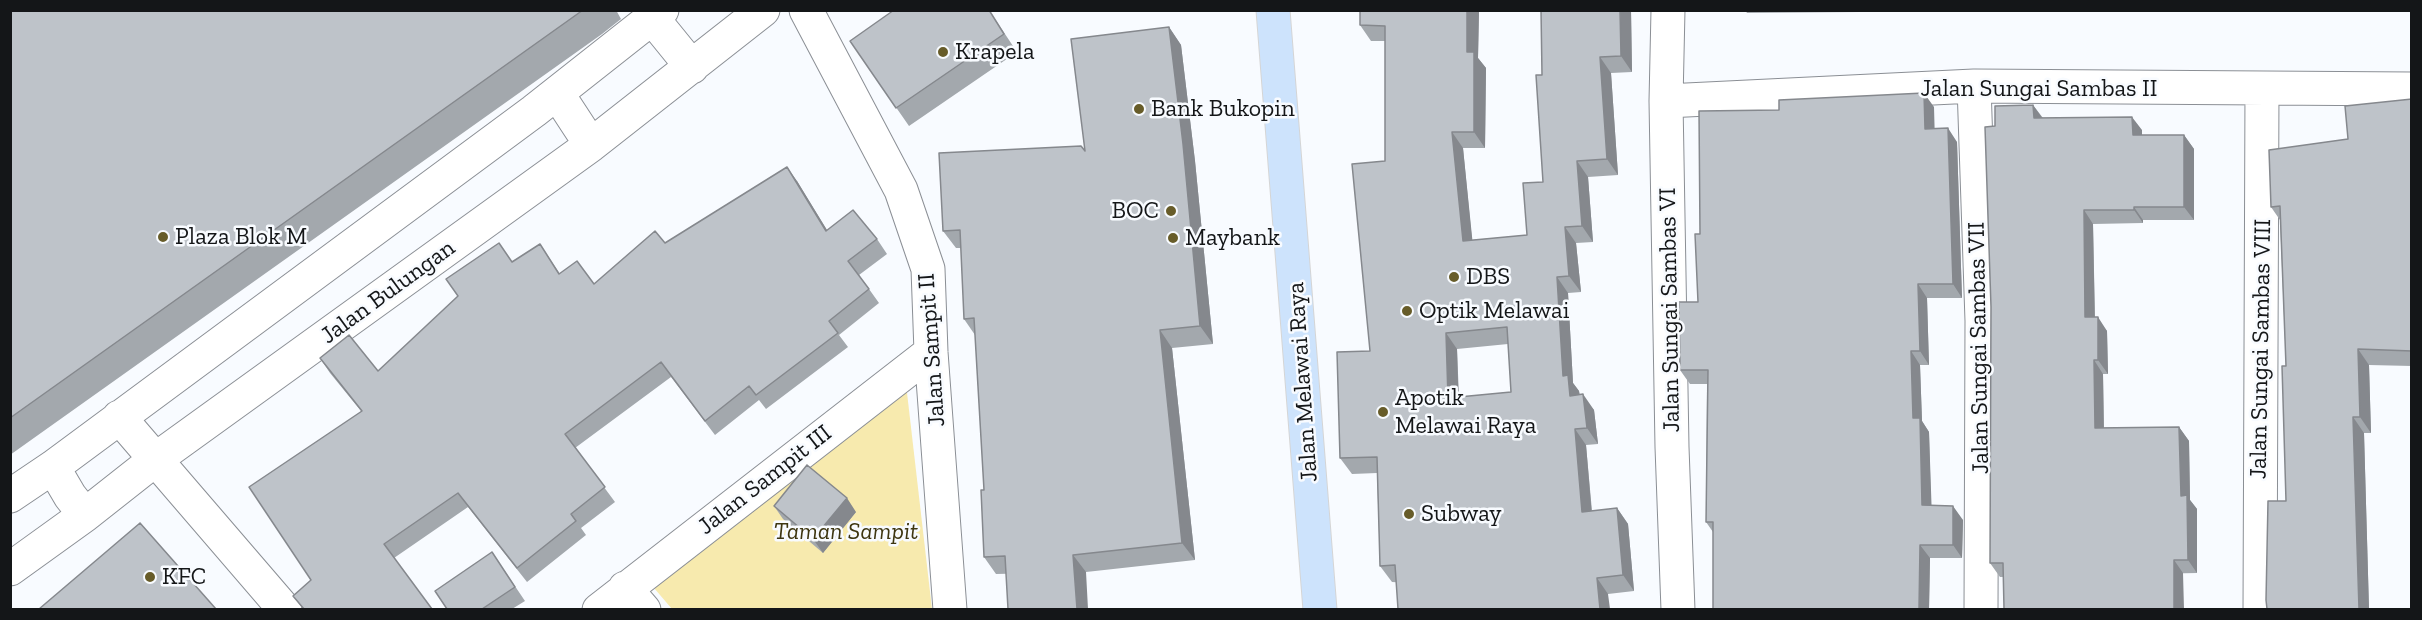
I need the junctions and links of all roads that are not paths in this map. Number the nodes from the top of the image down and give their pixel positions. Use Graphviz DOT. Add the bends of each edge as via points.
graph roads {
  1 [pos="763,10"];
  2 [pos="806,10"];
  3 [pos="1273,10"];
  4 [pos="1668,10"];
  5 [pos="657,15"];
  6 [pos="692,67"];
  7 [pos="1974,86"];
  8 [pos="2412,88"];
  9 [pos="2262,89"];
  10 [pos="557,93"];
  11 [pos="1666,101"];
  12 [pos="591,146"];
  13 [pos="931,352"];
  14 [pos="119,417"];
  15 [pos="156,459"];
  16 [pos="53,467"];
  17 [pos="10,496"];
  18 [pos="86,515"];
  19 [pos="10,569"];
  20 [pos="635,599"];
  21 [pos="285,609"];
  22 [pos="599,609"];
  23 [pos="950,609"];
  24 [pos="1320,609"];
  25 [pos="1678,609"];
  26 [pos="1981,609"];
  27 [pos="2260,609"];
  1 -- 6 [label="street, Jalan Bulungan"];
  2 -- 13 [label="street, Jalan Sampit II" via="900,190 928,268"];
  3 -- 24 [label="main road, Jalan Melawai Raya"];
  4 -- 11 [label="street, Jalan Sungai Sambas VI"];
  5 -- 6 [label="street"];
  5 -- 10 [label="street"];
  6 -- 12 [label="street, Jalan Bulungan"];
  7 -- 9 [label="street, Jalan Sungai Sambas II"];
  7 -- 11 [label="street, Jalan Sungai Sambas II"];
  7 -- 26 [label="street, Jalan Sungai Sambas VII" via="1982,321"];
  8 -- 9 [label="street, Jalan Sungai Sambas II"];
  9 -- 27 [label="street, Jalan Sungai Sambas VIII"];
  10 -- 12 [label="street"];
  10 -- 14 [label="street"];
  11 -- 25 [label="street, Jalan Sungai Sambas VI"];
  12 -- 15 [label="street, Jalan Bulungan"];
  13 -- 20 [label="street, Jalan Sampit III"];
  13 -- 23 [label="street, Jalan Sampit II"];
  14 -- 15 [label="street"];
  14 -- 16 [label="street"];
  15 -- 18 [label="street, Jalan Bulungan"];
  15 -- 21 [label="street"];
  16 -- 17 [label="street"];
  16 -- 18 [label="street"];
  18 -- 19 [label="street, Jalan Bulungan"];
  20 -- 22 [label="street, Jalan Sampit III"];
}
